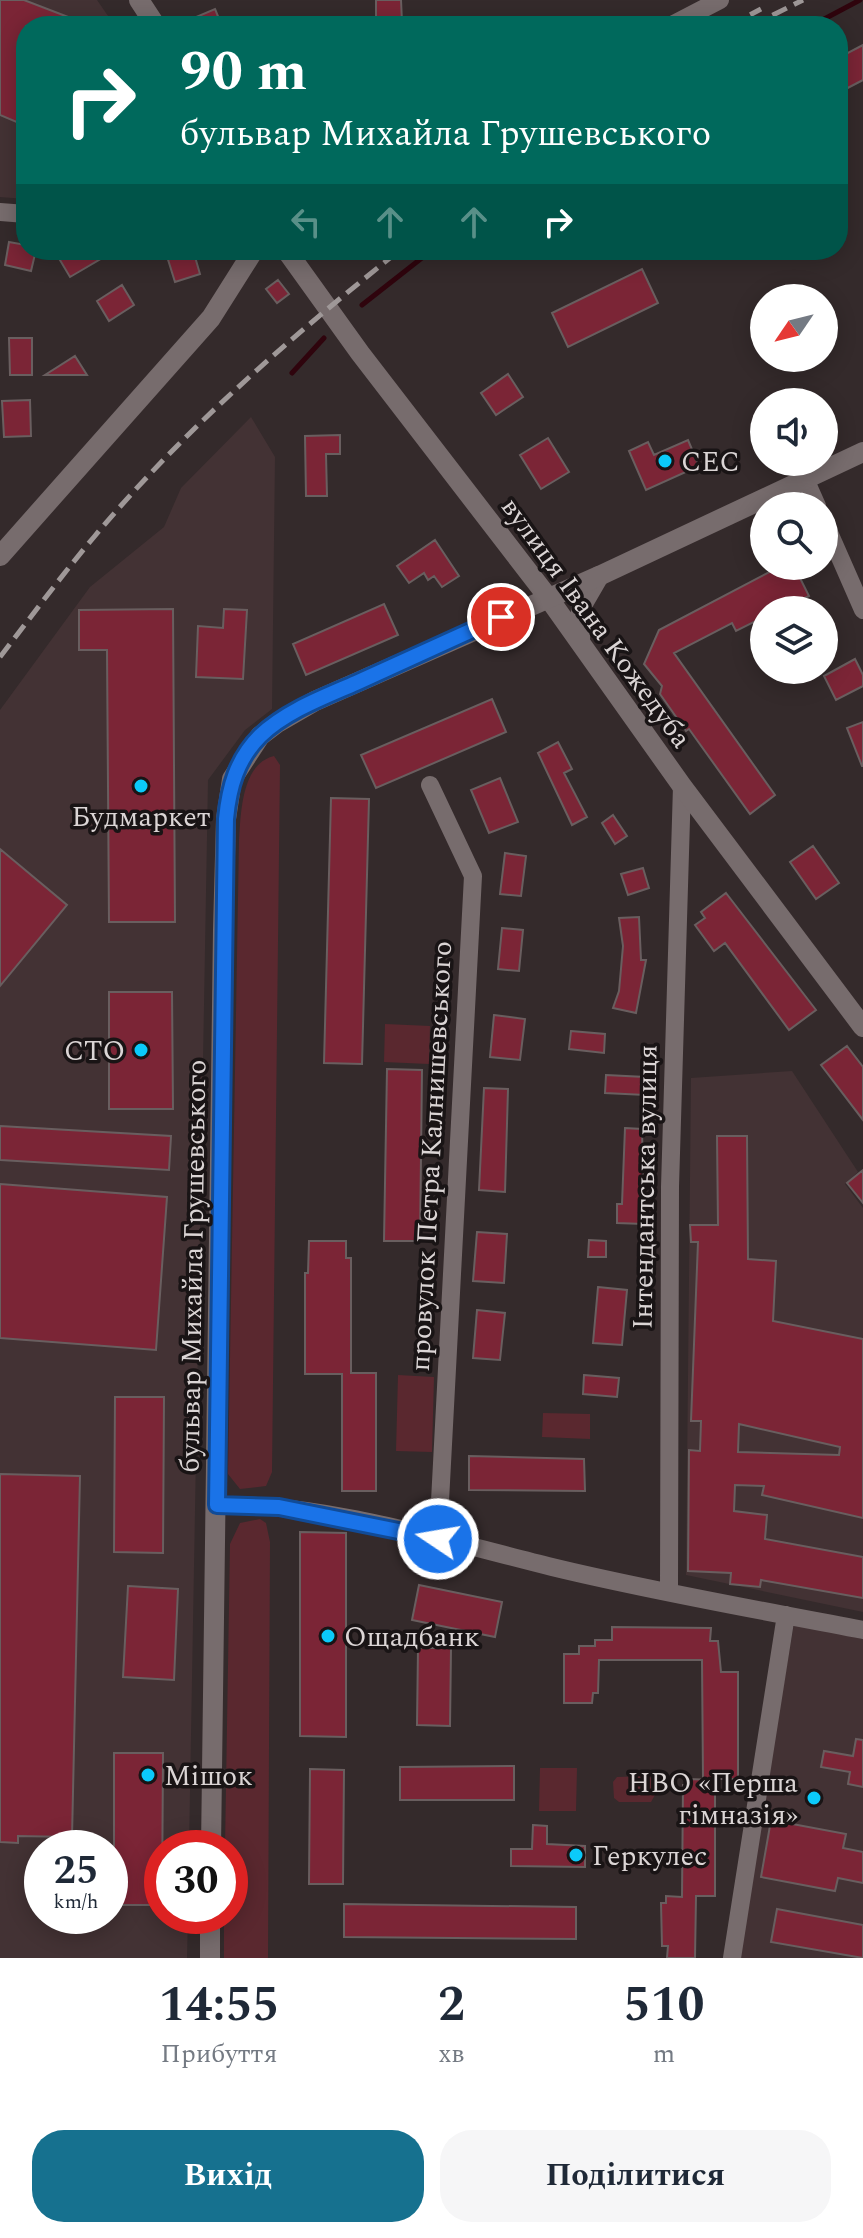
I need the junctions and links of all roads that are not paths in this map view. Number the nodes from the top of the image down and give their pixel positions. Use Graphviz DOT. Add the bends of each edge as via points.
graph roads {
  1 [pos="720,0"];
  2 [pos="689,16"];
  3 [pos="248,260"];
  4 [pos="293,260"];
  5 [pos="863,452"];
  6 [pos="805,479"];
  7 [pos="811,492"];
  8 [pos="838,553"];
  9 [pos="0,556"];
  10 [pos="520,561"];
  11 [pos="599,576"];
  12 [pos="578,584"];
  13 [pos="547,596"];
  14 [pos="863,610"];
  15 [pos="501,617"];
  16 [pos="567,625"];
  17 [pos="580,642"];
  18 [pos="430,785"];
  19 [pos="682,786"];
  20 [pos="863,1027"];
  21 [pos="217,1505"];
  22 [pos="438,1539"];
  23 [pos="669,1590"];
  24 [pos="786,1615"];
  25 [pos="863,1630"];
  26 [pos="211,1830"];
  27 [pos="210,1934"];
  28 [pos="210,1958"];
  29 [pos="732,1958"];
  1 -- 2 [label="street"];
  3 -- 9 [label="main road" via="211,318"];
  4 -- 10 [label="main road, вулиця Івана Кожедуба"];
  5 -- 6 [label="main road, бульвар Михайла Грушевського"];
  6 -- 7 [label="street"];
  6 -- 11 [label="main road, бульвар Михайла Грушевського"];
  8 -- 14 [label="street"];
  10 -- 12 [label="main road" via="557,581"];
  10 -- 13 [label="main road, вулиця Івана Кожедуба"];
  10 -- 15 [label="main road" via="524,579 519,597"];
  11 -- 12 [label="main road, бульвар Михайла Грушевського"];
  11 -- 17 [label="main road" via="581,607"];
  12 -- 13 [label="main road, бульвар Михайла Грушевського"];
  13 -- 15 [label="main road, бульвар Михайла Грушевського"];
  13 -- 16 [label="main road, вулиця Івана Кожедуба"];
  15 -- 16 [label="main road" via="529,614"];
  15 -- 21 [label="main road, бульвар Михайла Грушевського" via="294,712 260,736 242,760 228,798"];
  16 -- 17 [label="main road, вулиця Івана Кожедуба"];
  17 -- 19 [label="main road, вулиця Івана Кожедуба"];
  18 -- 22 [label="street, провулок Петра Калнишевського" via="473,876"];
  19 -- 20 [label="main road, вулиця Івана Кожедуба"];
  19 -- 23 [label="street, Інтендантська вулиця" via="670,1187"];
  21 -- 22 [label="street" via="279,1507"];
  21 -- 26 [label="main road, бульвар Михайла Грушевського"];
  22 -- 23 [label="street"];
  23 -- 24 [label="street"];
  24 -- 25 [label="street"];
  24 -- 29 [label="street"];
  27 -- 28 [label="main road"];
}
